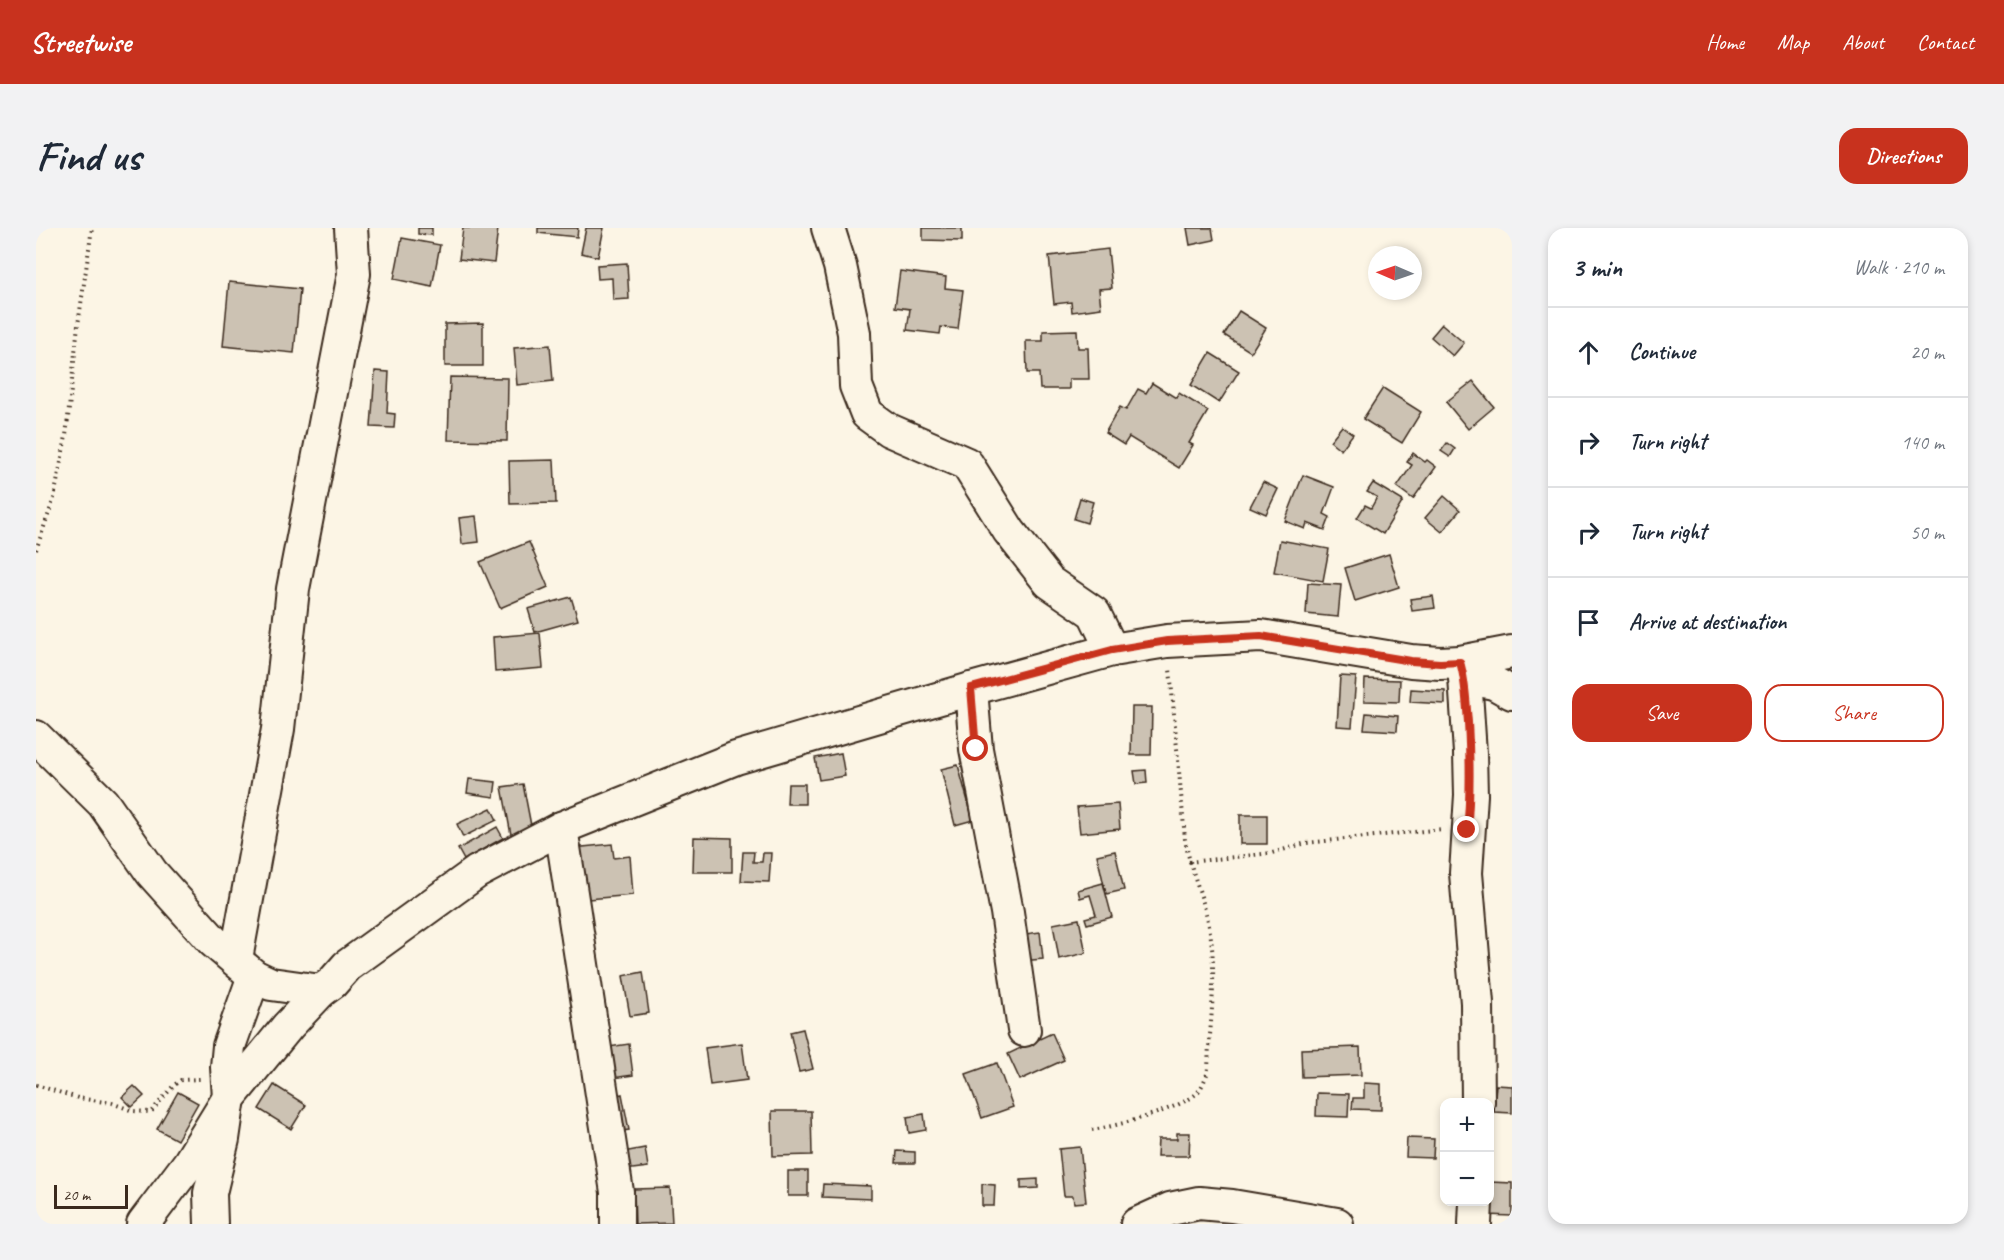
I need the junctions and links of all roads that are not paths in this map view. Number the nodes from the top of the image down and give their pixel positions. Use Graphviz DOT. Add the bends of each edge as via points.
graph roads {
  1 [pos="351,228"];
  2 [pos="828,228"];
  3 [pos="1112,650"];
  4 [pos="1512,652"];
  5 [pos="1462,670"];
  6 [pos="971,688"];
  7 [pos="1512,693"];
  8 [pos="36,737"];
  9 [pos="561,828"];
  10 [pos="245,967"];
  11 [pos="321,991"];
  12 [pos="1024,1030"];
  13 [pos="229,1086"];
  14 [pos="1478,1098"];
  15 [pos="1476,1206"];
  16 [pos="143,1224"];
  17 [pos="211,1224"];
  18 [pos="617,1224"];
  19 [pos="1137,1224"];
  20 [pos="1337,1224"];
  21 [pos="1475,1224"];
  1 -- 10 [label="street" via="354,274 293,589"];
  2 -- 3 [label="street" via="854,333 856,386 867,414 889,430 967,464 1009,531 1049,582 1094,613"];
  3 -- 5 [label="street" via="1167,641 1261,636 1440,663"];
  3 -- 6 [label="street"];
  4 -- 5 [label="street"];
  5 -- 7 [label="street"];
  5 -- 14 [label="street" via="1470,784 1466,873 1477,1003"];
  6 -- 9 [label="street" via="736,758"];
  6 -- 12 [label="street" via="976,749 1007,912"];
  8 -- 10 [label="street" via="103,803 152,873 213,941"];
  9 -- 11 [label="street" via="477,872 347,966"];
  9 -- 18 [label="street" via="617,1192"];
  10 -- 11 [label="street" via="271,984"];
  10 -- 13 [label="street" via="229,1046"];
  11 -- 13 [label="street"];
  13 -- 16 [label="street" via="189,1164"];
  13 -- 17 [label="street" via="223,1139 210,1192"];
  15 -- 21 [label="street"];
  19 -- 20 [label="street" via="1170,1209 1199,1203"];
}
